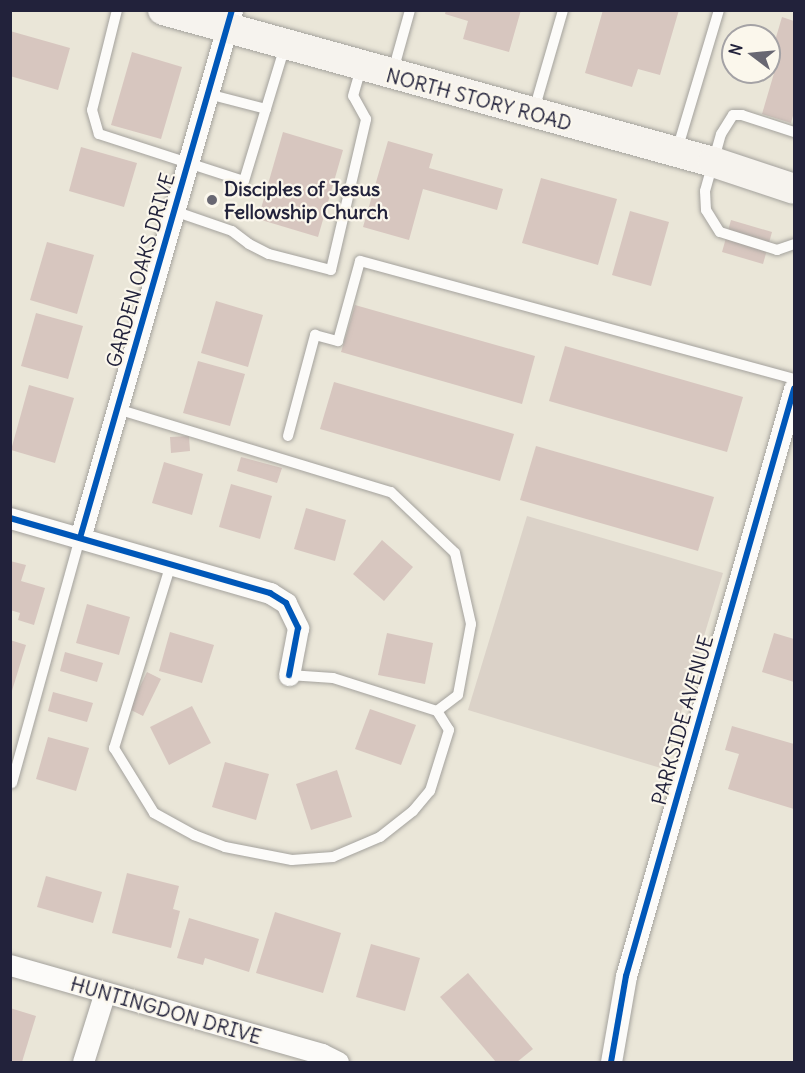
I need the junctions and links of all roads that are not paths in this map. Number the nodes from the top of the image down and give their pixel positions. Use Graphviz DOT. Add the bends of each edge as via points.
graph roads {
  1 [pos="117,10"];
  2 [pos="163,10"];
  3 [pos="410,10"];
  4 [pos="563,10"];
  5 [pos="719,10"];
  6 [pos="230,20"];
  7 [pos="286,45"];
  8 [pos="361,66"];
  9 [pos="392,75"];
  10 [pos="208,94"];
  11 [pos="266,110"];
  12 [pos="533,113"];
  13 [pos="795,132"];
  14 [pos="676,153"];
  15 [pos="713,162"];
  16 [pos="188,163"];
  17 [pos="793,183"];
  18 [pos="174,211"];
  19 [pos="795,244"];
  20 [pos="795,380"];
  21 [pos="795,389"];
  22 [pos="117,409"];
  23 [pos="288,436"];
  24 [pos="10,518"];
  25 [pos="80,538"];
  26 [pos="171,564"];
  27 [pos="289,675"];
  28 [pos="437,711"];
  29 [pos="12,783"];
  30 [pos="10,965"];
  31 [pos="105,992"];
  32 [pos="330,1058"];
  33 [pos="83,1062"];
  34 [pos="611,1062"];
  1 -- 16 [label="lane" via="92,110 99,134"];
  2 -- 6 [label="main road, NORTH STORY ROAD"];
  3 -- 9 [label="lane"];
  4 -- 12 [label="lane"];
  5 -- 14 [label="lane"];
  6 -- 7 [label="main road, NORTH STORY ROAD"];
  6 -- 10 [label="street, GARDEN OAKS DRIVE"];
  7 -- 8 [label="main road, NORTH STORY ROAD"];
  7 -- 11 [label="lane"];
  8 -- 9 [label="main road, NORTH STORY ROAD"];
  8 -- 18 [label="lane" via="353,96 366,119 332,270 269,254 232,231"];
  9 -- 12 [label="main road, NORTH STORY ROAD"];
  10 -- 11 [label="lane"];
  10 -- 16 [label="street, GARDEN OAKS DRIVE"];
  11 -- 16 [label="lane" via="244,180"];
  12 -- 14 [label="main road, NORTH STORY ROAD"];
  13 -- 15 [label="lane" via="742,115 733,116"];
  14 -- 15 [label="main road, NORTH STORY ROAD"];
  15 -- 17 [label="main road, NORTH STORY ROAD"];
  15 -- 19 [label="lane" via="705,191 706,210 720,232 777,250"];
  16 -- 18 [label="street, GARDEN OAKS DRIVE"];
  18 -- 22 [label="street, GARDEN OAKS DRIVE"];
  20 -- 23 [label="lane" via="360,261 338,341 315,335"];
  21 -- 34 [label="street, PARKSIDE AVENUE" via="626,976"];
  22 -- 25 [label="street, GARDEN OAKS DRIVE"];
  22 -- 28 [label="lane" via="392,492 455,553 471,624 458,695"];
  24 -- 25 [label="street"];
  25 -- 26 [label="street"];
  25 -- 29 [label="lane"];
  26 -- 27 [label="street" via="270,593 286,603 298,628"];
  26 -- 28 [label="lane" via="114,748 154,813 225,847 292,860 333,857 380,837 413,811 430,791 449,730"];
  27 -- 28 [label="lane" via="333,678"];
  30 -- 31 [label="street, HUNTINGDON DRIVE"];
  31 -- 32 [label="street, HUNTINGDON DRIVE"];
  31 -- 33 [label="street"];
}
